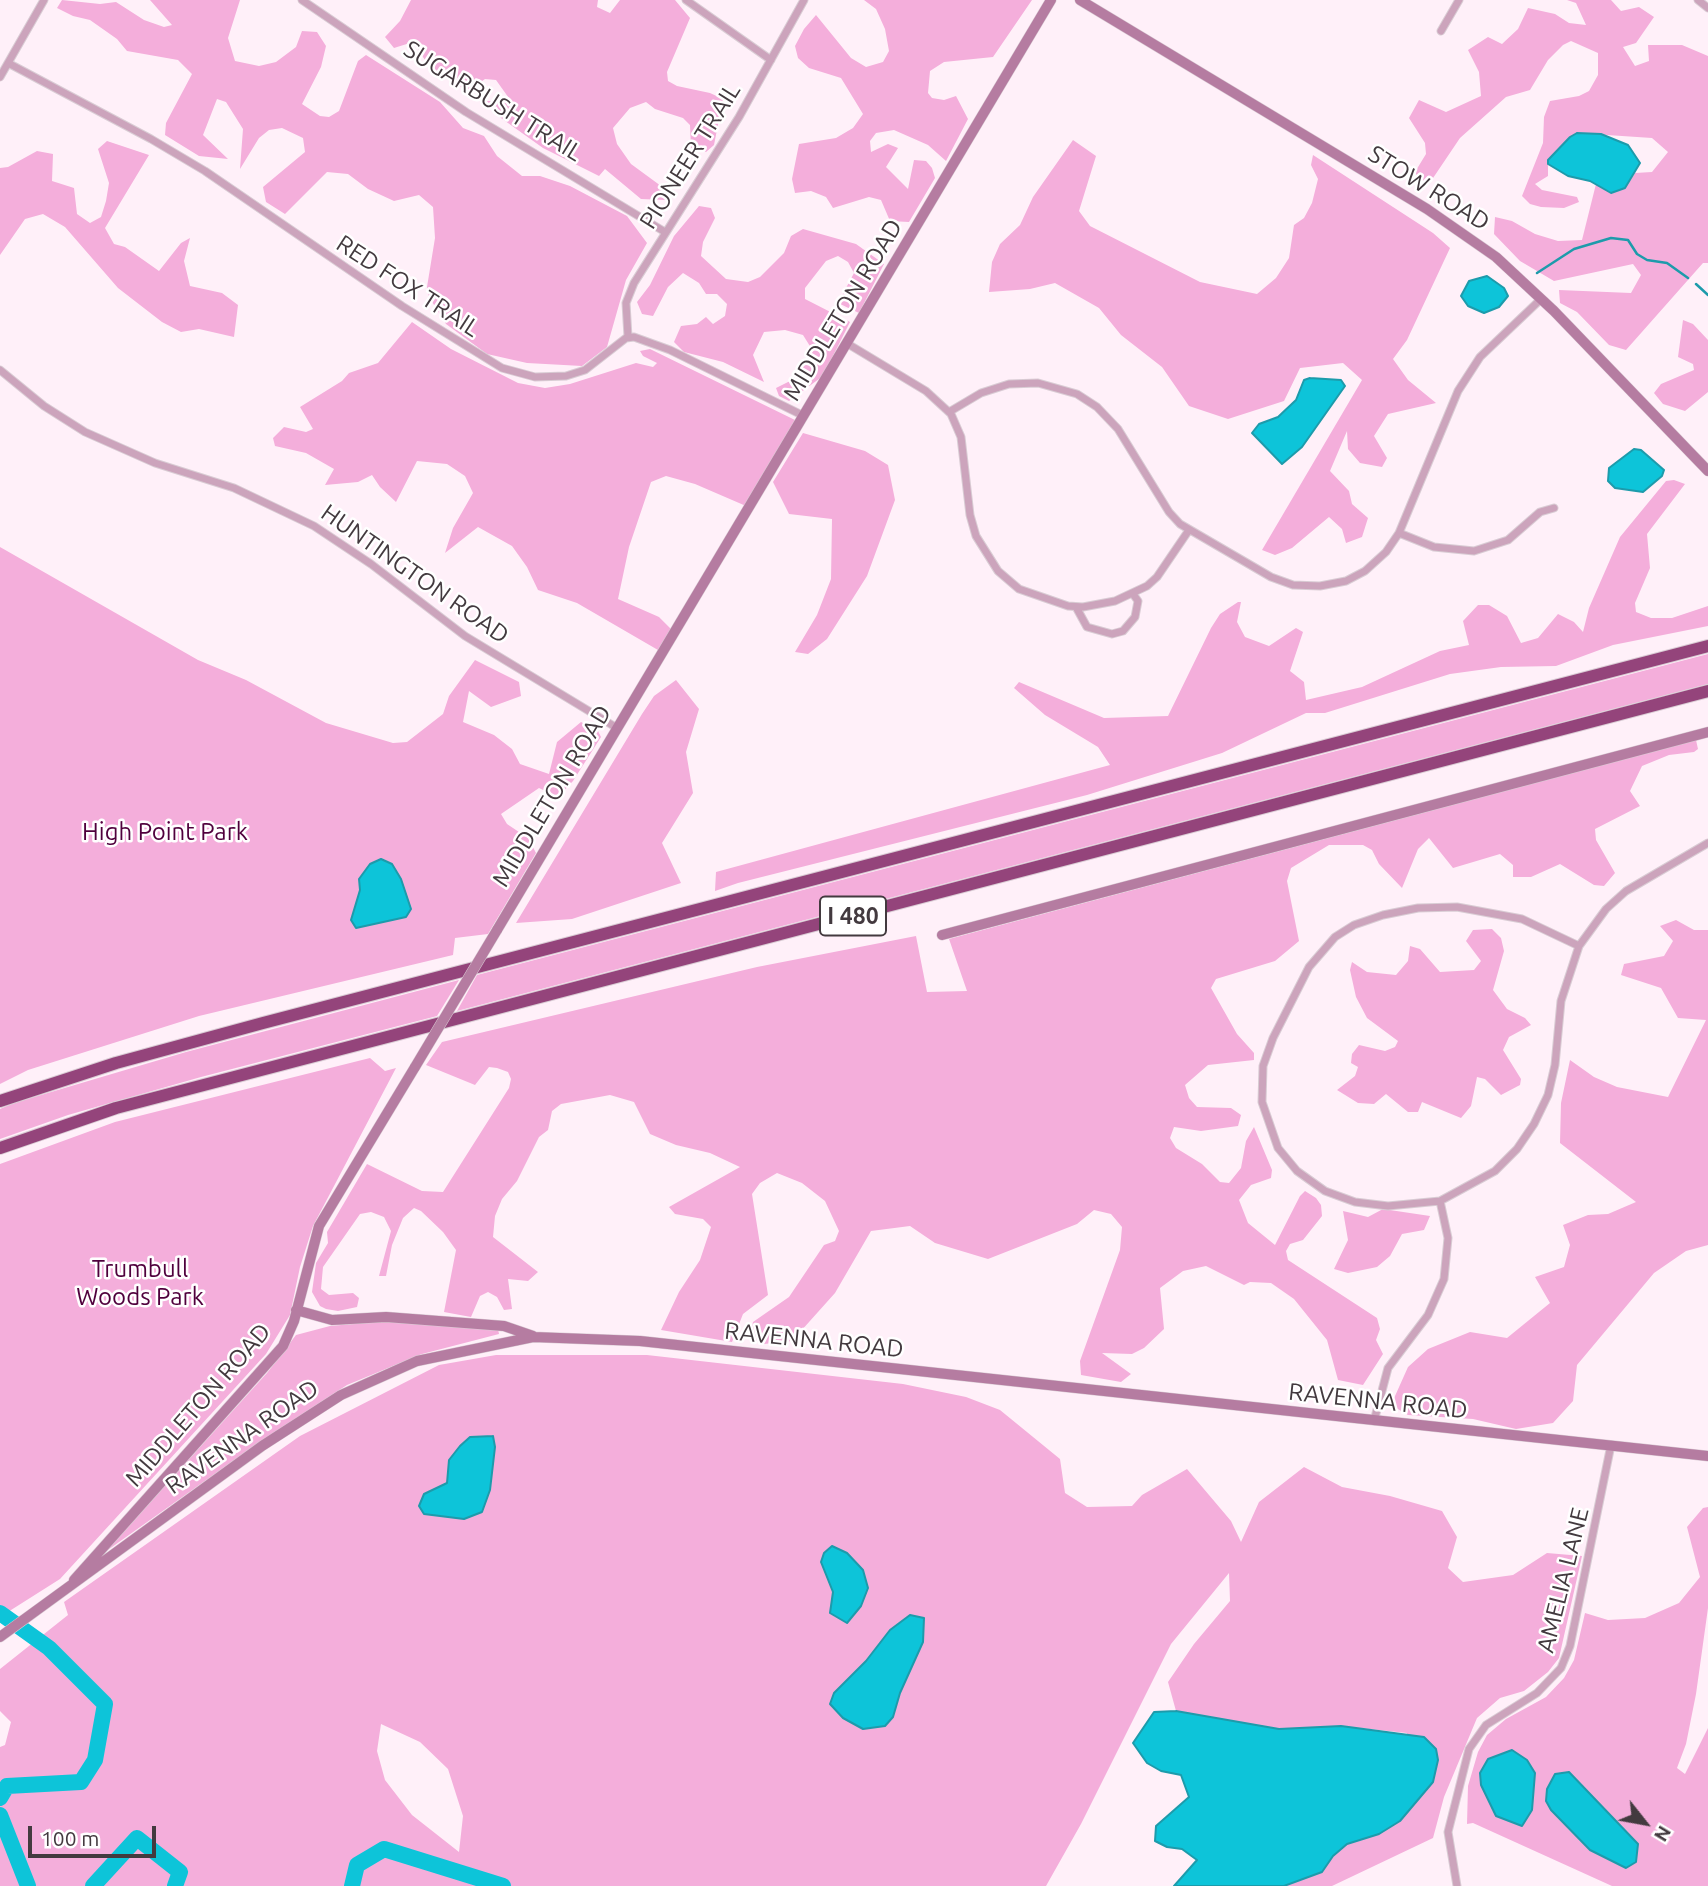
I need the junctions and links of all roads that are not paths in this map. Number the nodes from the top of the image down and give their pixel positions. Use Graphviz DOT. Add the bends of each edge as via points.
graph roads {
  1 [pos="44,0"];
  2 [pos="302,0"];
  3 [pos="686,0"];
  4 [pos="804,0"];
  5 [pos="1051,0"];
  6 [pos="1080,0"];
  7 [pos="1459,0"];
  8 [pos="1699,0"];
  9 [pos="1708,8"];
  10 [pos="1441,31"];
  11 [pos="771,60"];
  12 [pos="8,63"];
  13 [pos="0,77"];
  14 [pos="665,232"];
  15 [pos="1541,299"];
  16 [pos="628,337"];
  17 [pos="848,344"];
  18 [pos="0,370"];
  19 [pos="949,412"];
  20 [pos="804,416"];
  21 [pos="1708,471"];
  22 [pos="1554,508"];
  23 [pos="1189,530"];
  24 [pos="1399,533"];
  25 [pos="1133,594"];
  26 [pos="1076,607"];
  27 [pos="1708,646"];
  28 [pos="1708,691"];
  29 [pos="617,728"];
  30 [pos="1708,732"];
  31 [pos="1708,843"];
  32 [pos="942,934"];
  33 [pos="1579,946"];
  34 [pos="0,1101"];
  35 [pos="0,1148"];
  36 [pos="1440,1201"];
  37 [pos="296,1310"];
  38 [pos="533,1337"];
  39 [pos="1374,1421"];
  40 [pos="1611,1445"];
  41 [pos="1708,1456"];
  42 [pos="66,1589"];
  43 [pos="0,1637"];
  44 [pos="1457,1886"];
  1 -- 12 [label="street"];
  2 -- 14 [label="street, SUGARBUSH TRAIL" via="466,112"];
  3 -- 11 [label="street"];
  4 -- 11 [label="street, PIONEER TRAIL"];
  5 -- 17 [label="street, MIDDLETON ROAD"];
  6 -- 15 [label="street, STOW ROAD" via="1460,230"];
  7 -- 10 [label="street"];
  8 -- 9 [label="street"];
  11 -- 14 [label="street, PIONEER TRAIL"];
  12 -- 13 [label="street"];
  12 -- 16 [label="street, RED FOX TRAIL" via="205,171 402,306 508,370 542,378 566,376 597,362"];
  14 -- 16 [label="street, PIONEER TRAIL" via="626,303"];
  15 -- 21 [label="street, STOW ROAD"];
  15 -- 24 [label="street" via="1480,357 1458,391"];
  16 -- 20 [label="street" via="670,350"];
  17 -- 19 [label="street" via="926,391"];
  17 -- 20 [label="street, MIDDLETON ROAD"];
  18 -- 29 [label="street, HUNTINGTON ROAD" via="90,435 155,463 233,488 314,526 466,636"];
  19 -- 23 [label="street" via="981,393 1009,384 1038,383 1077,394 1113,423 1169,512"];
  19 -- 26 [label="street" via="961,437 972,524 988,559 1019,589"];
  20 -- 29 [label="street, MIDDLETON ROAD"];
  22 -- 24 [label="street" via="1535,515 1508,540 1474,551 1434,547"];
  23 -- 24 [label="street" via="1271,577 1307,587 1346,581 1366,571"];
  23 -- 25 [label="street" via="1164,568"];
  25 -- 26 [label="street" via="1098,606"];
  25 -- 26 [label="street" via="1138,601 1135,617 1123,631 1112,634 1087,627"];
  27 -- 34 [label="highway, I 480" via="262,1023 105,1066"];
  28 -- 35 [label="highway, I 480" via="116,1108"];
  29 -- 37 [label="street, MIDDLETON ROAD, bridge" via="319,1226"];
  30 -- 32 [label="street"];
  31 -- 33 [label="street" via="1626,891 1606,909"];
  33 -- 36 [label="street" via="1560,1001 1548,1095 1534,1124 1495,1171"];
  33 -- 36 [label="street" via="1543,926 1486,910 1402,910 1354,925 1335,937 1294,995 1263,1066 1262,1102 1278,1148 1307,1180 1335,1196 1388,1206"];
  36 -- 39 [label="street" via="1448,1238 1444,1279 1428,1315 1388,1368"];
  37 -- 38 [label="street" via="332,1320 386,1317 504,1326"];
  37 -- 42 [label="street, MIDDLETON ROAD" via="283,1346 269,1363"];
  38 -- 39 [label="street, RAVENNA ROAD" via="640,1341"];
  38 -- 42 [label="street, RAVENNA ROAD" via="417,1361 341,1395 262,1446"];
  39 -- 40 [label="street, RAVENNA ROAD"];
  40 -- 41 [label="street, RAVENNA ROAD"];
  40 -- 44 [label="street, AMELIA LANE" via="1566,1656 1548,1685 1486,1725 1469,1749 1448,1832"];
  42 -- 43 [label="street, RAVENNA ROAD"];
}
